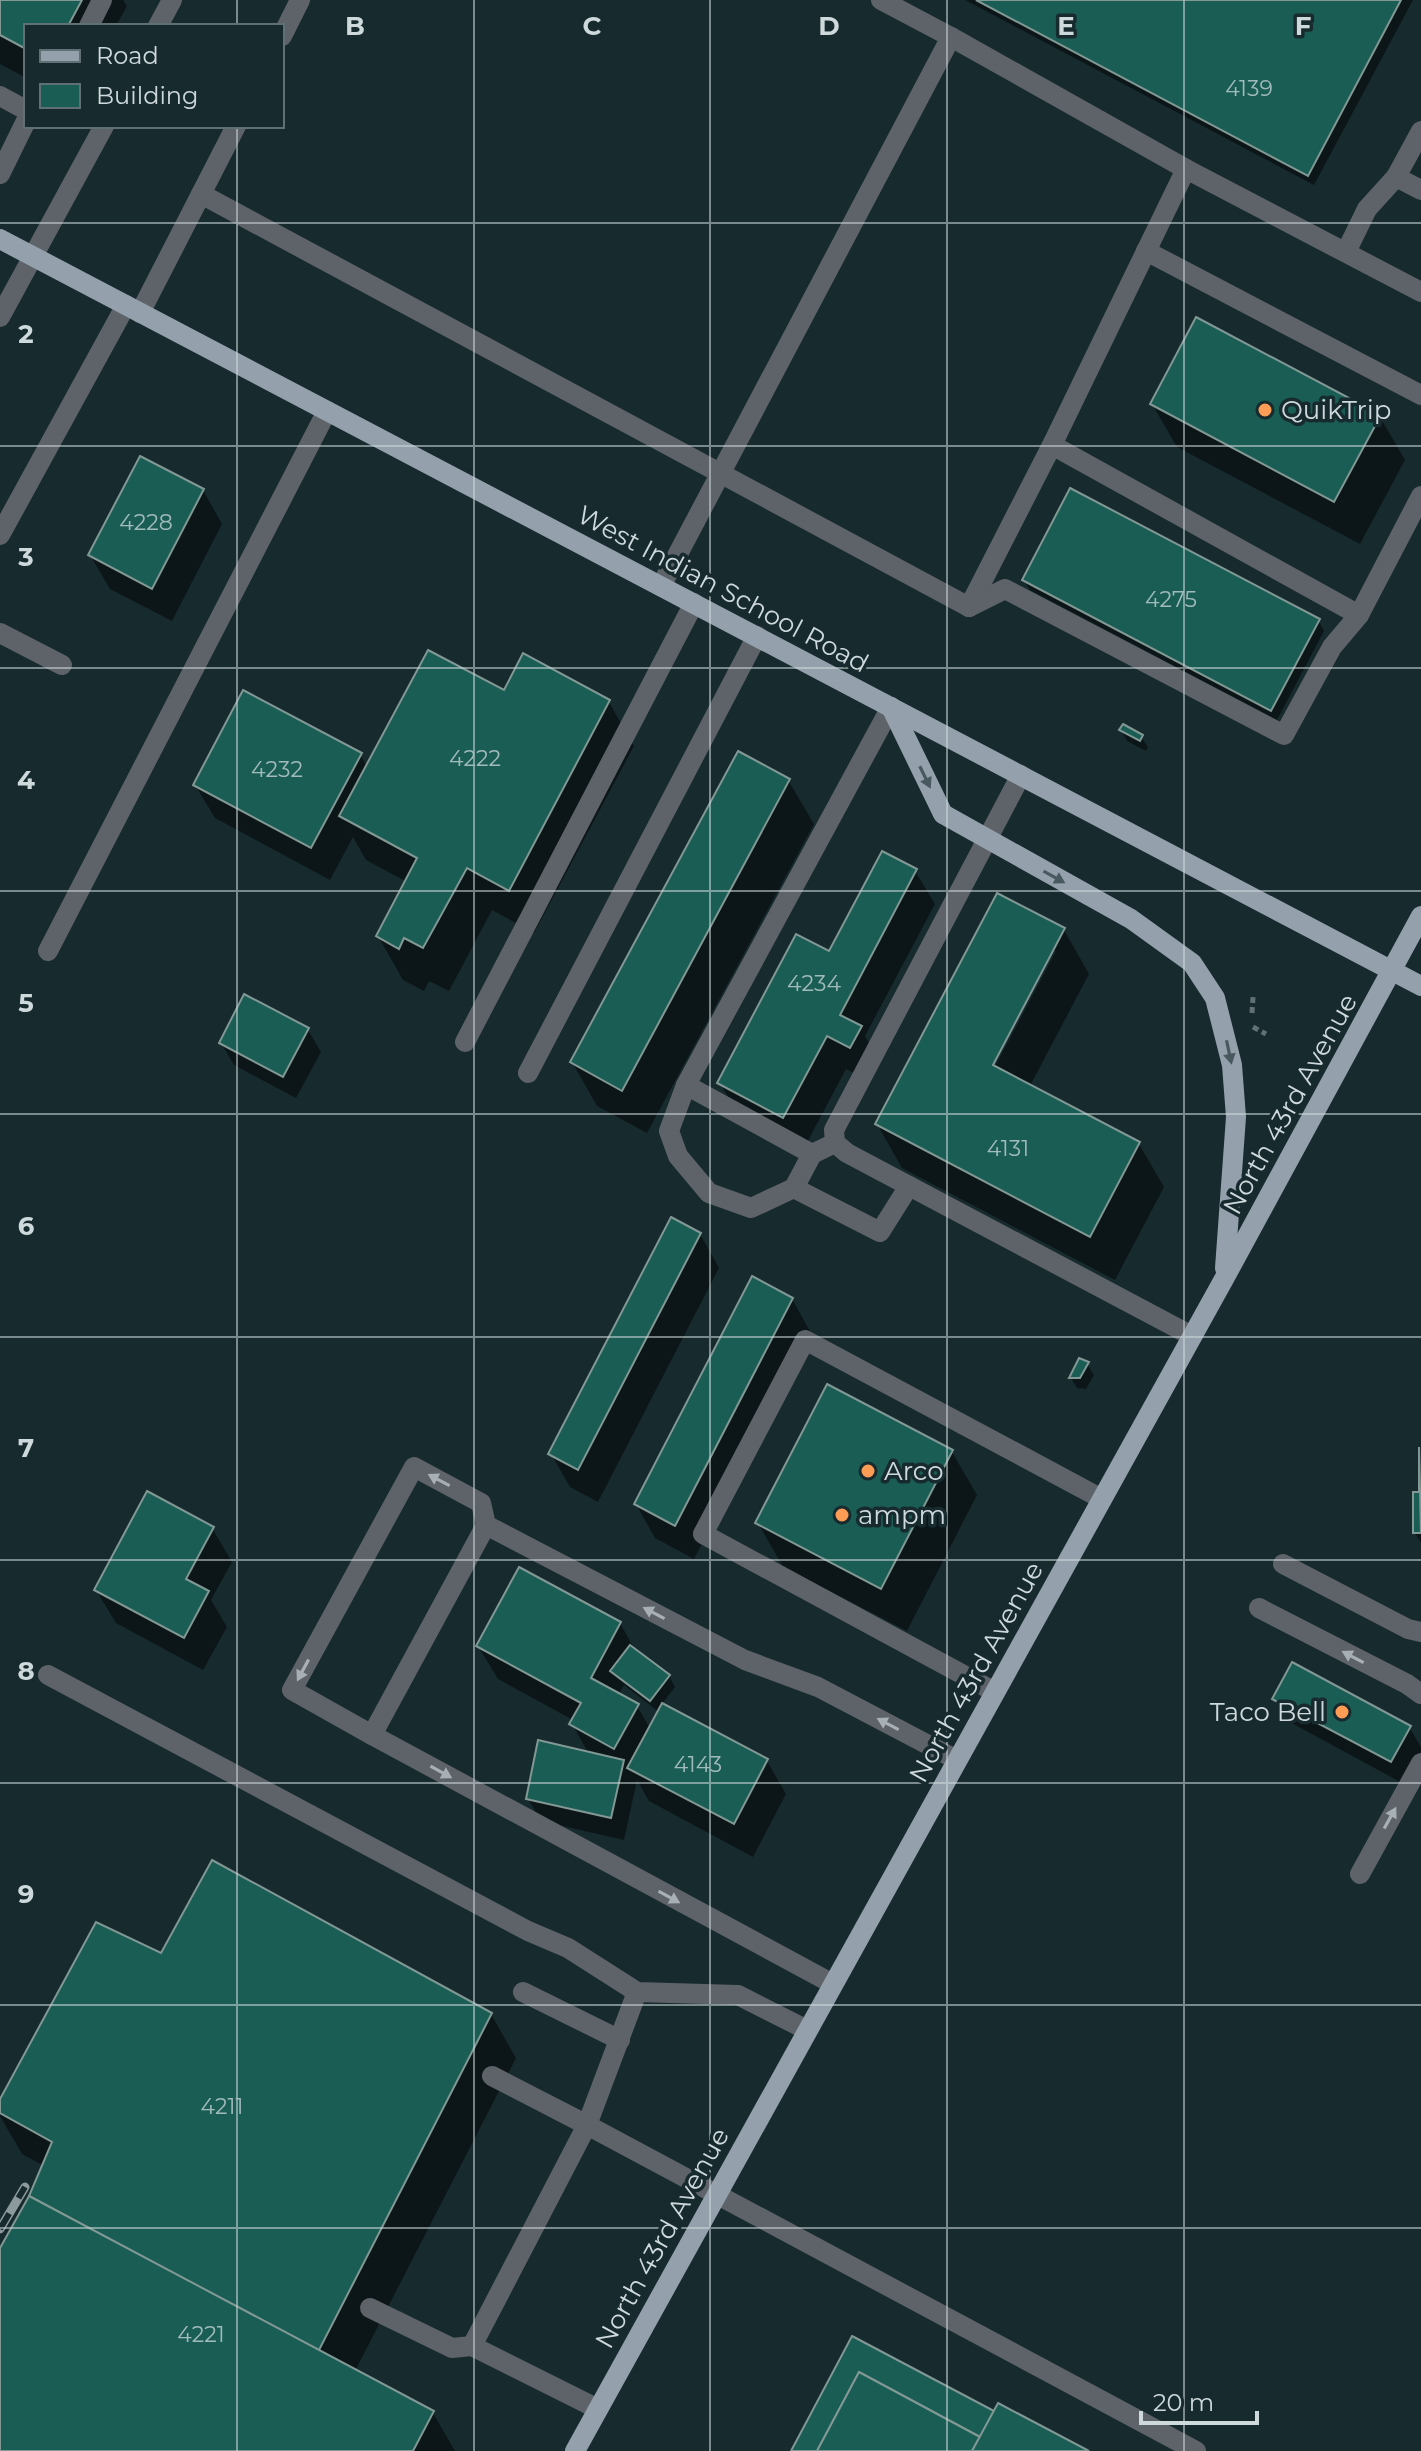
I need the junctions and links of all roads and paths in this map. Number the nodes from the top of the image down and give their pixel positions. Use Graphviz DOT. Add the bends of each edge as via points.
graph roads {
  1 [pos="102,0"];
  2 [pos="172,0"];
  3 [pos="300,0"];
  4 [pos="881,0"];
  5 [pos="90,24"];
  6 [pos="159,24"];
  7 [pos="284,32"];
  8 [pos="951,37"];
  9 [pos="0,96"];
  10 [pos="24,109"];
  11 [pos="24,125"];
  12 [pos="103,128"];
  13 [pos="235,128"];
  14 [pos="1421,131"];
  15 [pos="1186,169"];
  16 [pos="0,174"];
  17 [pos="1396,177"];
  18 [pos="1421,190"];
  19 [pos="201,194"];
  20 [pos="0,239"];
  21 [pos="1146,251"];
  22 [pos="1346,252"];
  23 [pos="33,257"];
  24 [pos="1421,292"];
  25 [pos="133,309"];
  26 [pos="0,317"];
  27 [pos="1421,395"];
  28 [pos="327,411"];
  29 [pos="1052,445"];
  30 [pos="720,471"];
  31 [pos="1421,496"];
  32 [pos="0,535"];
  33 [pos="661,586"];
  34 [pos="694,603"];
  35 [pos="969,607"];
  36 [pos="1359,615"];
  37 [pos="0,633"];
  38 [pos="757,636"];
  39 [pos="62,665"];
  40 [pos="891,707"];
  41 [pos="1021,775"];
  42 [pos="986,839"];
  43 [pos="1421,916"];
  44 [pos="48,951"];
  45 [pos="1392,970"];
  46 [pos="1421,986"];
  47 [pos="1251,1026"];
  48 [pos="1266,1034"];
  49 [pos="465,1042"];
  50 [pos="528,1073"];
  51 [pos="686,1085"];
  52 [pos="835,1143"];
  53 [pos="812,1154"];
  54 [pos="909,1186"];
  55 [pos="794,1188"];
  56 [pos="1224,1279"];
  57 [pos="1192,1336"];
  58 [pos="1102,1499"];
  59 [pos="486,1525"];
  60 [pos="1283,1564"];
  61 [pos="1259,1608"];
  62 [pos="1421,1632"];
  63 [pos="48,1675"];
  64 [pos="995,1692"];
  65 [pos="1421,1694"];
  66 [pos="372,1735"];
  67 [pos="957,1760"];
  68 [pos="1421,1763"];
  69 [pos="1360,1874"];
  70 [pos="833,1984"];
  71 [pos="523,1992"];
  72 [pos="637,1992"];
  73 [pos="807,2030"];
  74 [pos="620,2040"];
  75 [pos="492,2076"];
  76 [pos="587,2125"];
  77 [pos="717,2193"];
  78 [pos="370,2308"];
  79 [pos="472,2346"];
  80 [pos="598,2409"];
  81 [pos="575,2451"];
  82 [pos="1196,2451"];
  1 -- 5 [label="lane"];
  2 -- 6 [label="lane"];
  3 -- 7 [label="lane"];
  4 -- 8 [label="lane"];
  8 -- 15 [label="lane"];
  8 -- 30 [label="lane"];
  9 -- 10 [label="lane"];
  11 -- 16 [label="lane"];
  12 -- 23 [label="lane"];
  13 -- 19 [label="lane"];
  14 -- 17 [label="lane"];
  15 -- 21 [label="lane"];
  15 -- 22 [label="lane"];
  17 -- 18 [label="lane"];
  17 -- 22 [label="lane" via="1367,209"];
  19 -- 25 [label="lane"];
  19 -- 30 [label="lane"];
  20 -- 23 [label="main road, West Indian School Road"];
  21 -- 27 [label="lane"];
  21 -- 29 [label="lane"];
  22 -- 24 [label="lane"];
  23 -- 25 [label="main road, West Indian School Road"];
  23 -- 26 [label="lane"];
  25 -- 28 [label="main road, West Indian School Road"];
  25 -- 32 [label="lane"];
  28 -- 33 [label="main road, West Indian School Road"];
  28 -- 44 [label="lane"];
  29 -- 35 [label="lane"];
  29 -- 36 [label="lane"];
  30 -- 33 [label="lane"];
  30 -- 35 [label="lane"];
  31 -- 36 [label="lane"];
  33 -- 34 [label="main road, West Indian School Road"];
  34 -- 38 [label="main road, West Indian School Road"];
  34 -- 49 [label="lane"];
  35 -- 36 [label="lane" via="1005,589 1284,735 1332,647"];
  37 -- 39 [label="lane"];
  38 -- 40 [label="main road, West Indian School Road"];
  38 -- 50 [label="lane"];
  40 -- 41 [label="main road, West Indian School Road"];
  40 -- 42 [label="main road, one-way" via="943,814"];
  40 -- 51 [label="lane"];
  41 -- 42 [label="lane"];
  41 -- 45 [label="main road, West Indian School Road"];
  42 -- 52 [label="lane" via="834,1130"];
  42 -- 56 [label="main road, one-way" via="1131,919 1192,963 1215,998 1232,1065 1236,1117"];
  43 -- 45 [label="main road, North 43rd Avenue"];
  45 -- 46 [label="main road, West Indian School Road"];
  45 -- 56 [label="main road, North 43rd Avenue"];
  47 -- 48 [label="path"];
  51 -- 53 [label="lane"];
  51 -- 55 [label="lane" via="669,1131 678,1156 709,1193 751,1208"];
  52 -- 53 [label="lane"];
  52 -- 54 [label="lane"];
  53 -- 55 [label="lane"];
  54 -- 55 [label="lane" via="880,1232"];
  54 -- 57 [label="lane"];
  56 -- 57 [label="main road, North 43rd Avenue"];
  57 -- 58 [label="main road, North 43rd Avenue"];
  58 -- 64 [label="main road, North 43rd Avenue"];
  58 -- 64 [label="lane" via="805,1340 703,1534"];
  59 -- 66 [label="lane"];
  59 -- 66 [label="lane, one-way" via="481,1503 414,1467 292,1690"];
  67 -- 59 [label="lane, one-way" via="818,1687 745,1660"];
  60 -- 62 [label="lane"];
  65 -- 61 [label="lane, one-way"];
  63 -- 72 [label="lane" via="568,1948"];
  64 -- 67 [label="main road, North 43rd Avenue"];
  66 -- 70 [label="lane, one-way"];
  67 -- 70 [label="main road, North 43rd Avenue"];
  69 -- 68 [label="lane, one-way"];
  70 -- 73 [label="main road, North 43rd Avenue"];
  71 -- 74 [label="lane"];
  72 -- 73 [label="lane" via="738,1995"];
  72 -- 74 [label="lane"];
  73 -- 77 [label="main road, North 43rd Avenue"];
  74 -- 76 [label="lane"];
  75 -- 76 [label="lane"];
  76 -- 77 [label="lane"];
  76 -- 79 [label="lane"];
  77 -- 80 [label="main road, North 43rd Avenue"];
  77 -- 82 [label="lane"];
  78 -- 79 [label="lane" via="452,2348"];
  79 -- 80 [label="lane"];
  80 -- 81 [label="main road, North 43rd Avenue"];
}
